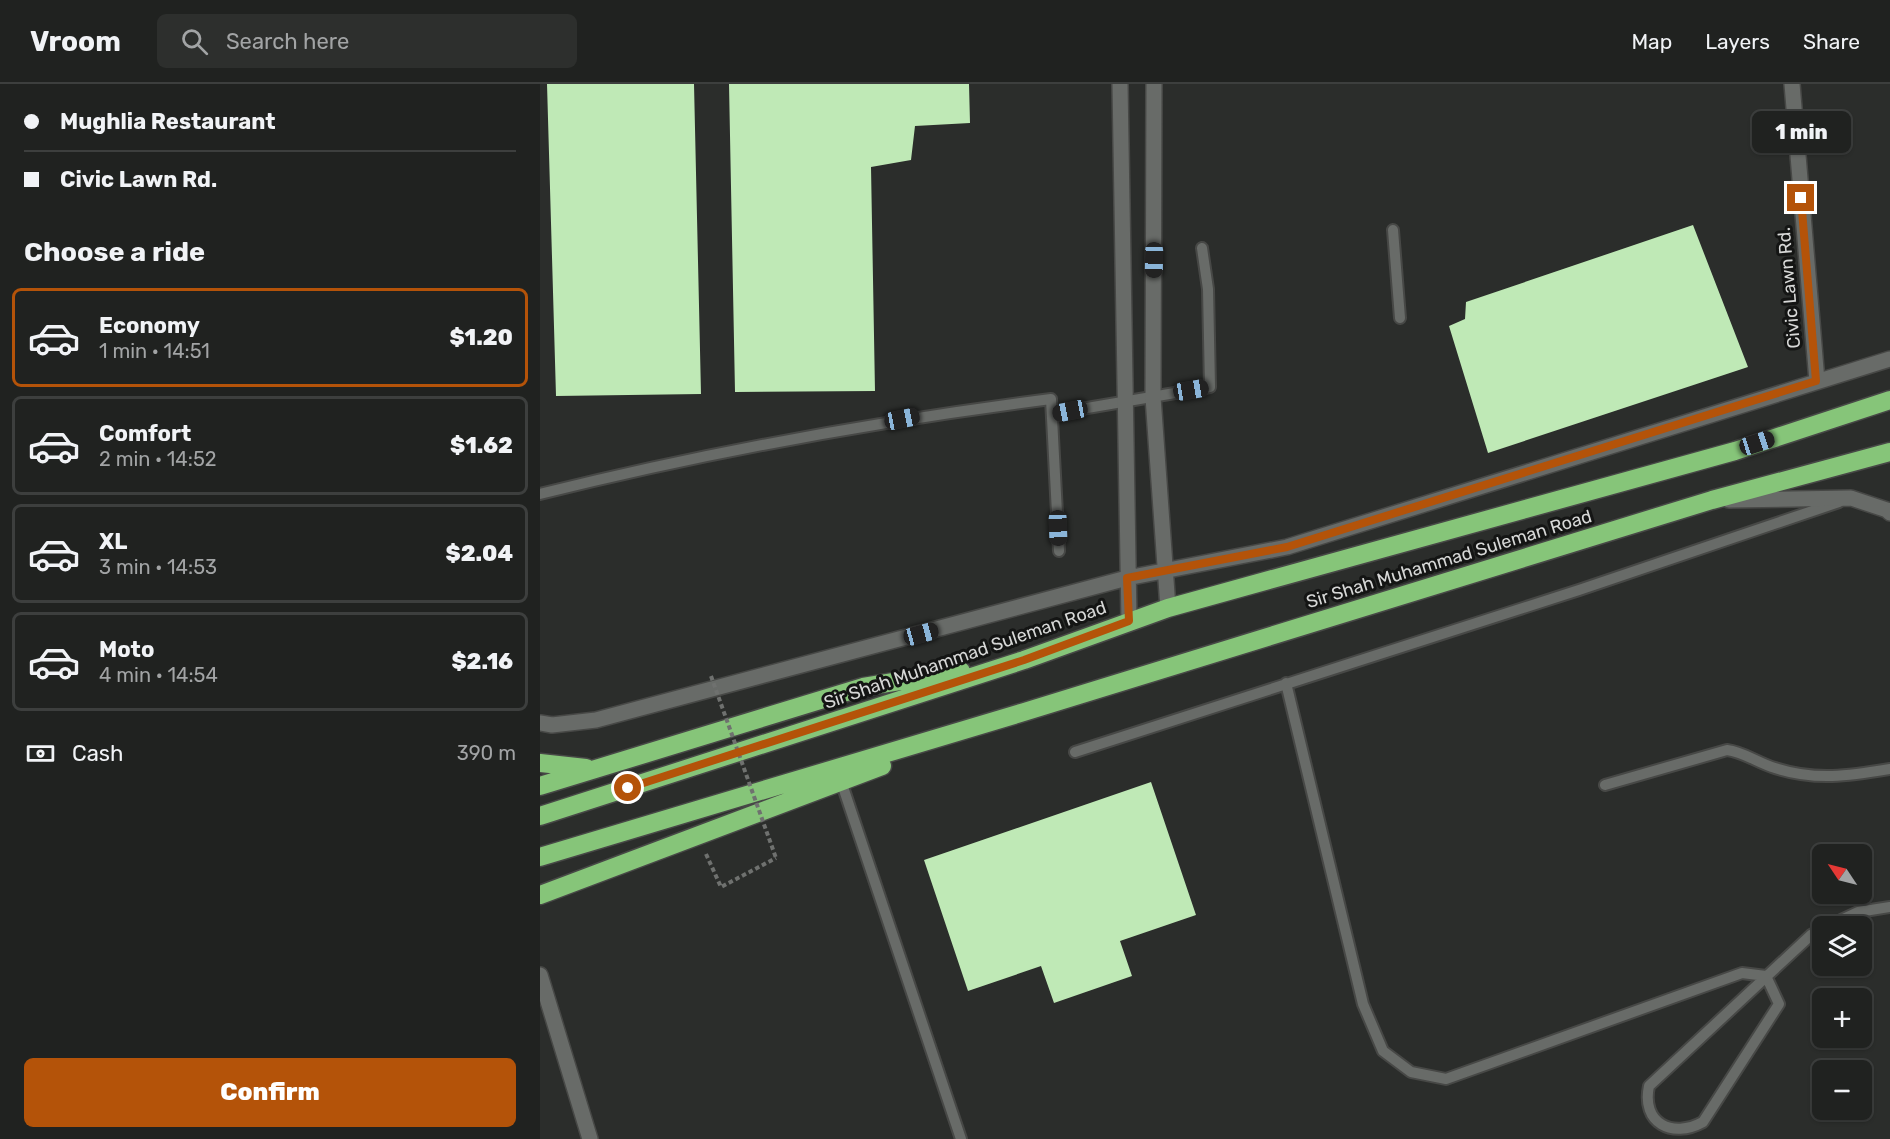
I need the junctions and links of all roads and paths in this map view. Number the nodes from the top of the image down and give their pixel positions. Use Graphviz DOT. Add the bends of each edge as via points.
graph roads {
  1 [pos="1120,84"];
  2 [pos="1154,84"];
  3 [pos="1792,84"];
  4 [pos="1393,230"];
  5 [pos="1202,248"];
  6 [pos="1400,318"];
  7 [pos="1890,359"];
  8 [pos="1816,381"];
  9 [pos="1153,397"];
  10 [pos="1123,400"];
  11 [pos="1890,400"];
  12 [pos="1052,414"];
  13 [pos="1890,452"];
  14 [pos="540,494"];
  15 [pos="1851,498"];
  16 [pos="1712,500"];
  17 [pos="1890,513"];
  18 [pos="1059,551"];
  19 [pos="1166,569"];
  20 [pos="1127,578"];
  21 [pos="1168,608"];
  22 [pos="1129,621"];
  23 [pos="1024,660"];
  24 [pos="711,676"];
  25 [pos="1286,683"];
  26 [pos="1024,712"];
  27 [pos="540,723"];
  28 [pos="1075,752"];
  29 [pos="540,763"];
  30 [pos="594,769"];
  31 [pos="1890,769"];
  32 [pos="841,781"];
  33 [pos="1605,785"];
  34 [pos="540,786"];
  35 [pos="540,816"];
  36 [pos="698,836"];
  37 [pos="540,857"];
  38 [pos="540,895"];
  39 [pos="1890,907"];
  40 [pos="1850,916"];
  41 [pos="1812,934"];
  42 [pos="540,975"];
  43 [pos="1766,976"];
  44 [pos="590,1139"];
  45 [pos="961,1139"];
  1 -- 10 [label="street"];
  2 -- 9 [label="street"];
  3 -- 8 [label="street, Civic Lawn Rd."];
  4 -- 6 [label="lane"];
  5 -- 9 [label="lane" via="1209,299 1210,387"];
  7 -- 8 [label="street"];
  8 -- 19 [label="street" via="1287,547"];
  9 -- 10 [label="lane"];
  9 -- 19 [label="street"];
  10 -- 12 [label="lane"];
  10 -- 20 [label="street"];
  11 -- 21 [label="highway, Sir Shah Muhammad Suleman Road" via="1735,451"];
  12 -- 14 [label="lane" via="1051,399 924,415 656,465"];
  12 -- 18 [label="lane"];
  13 -- 16 [label="highway, Sir Shah Muhammad Suleman Road"];
  15 -- 16 [label="street"];
  15 -- 17 [label="street"];
  15 -- 25 [label="lane" via="1580,590"];
  16 -- 26 [label="highway, Sir Shah Muhammad Suleman Road"];
  19 -- 20 [label="street"];
  19 -- 21 [label="street"];
  20 -- 22 [label="street"];
  20 -- 27 [label="street" via="596,720"];
  21 -- 22 [label="highway, Sir Shah Muhammad Suleman Road"];
  22 -- 23 [label="highway, Sir Shah Muhammad Suleman Road"];
  23 -- 30 [label="highway" via="863,687"];
  23 -- 35 [label="highway, Sir Shah Muhammad Suleman Road"];
  24 -- 36 [label="path, bridge" via="776,858 721,887"];
  25 -- 28 [label="lane"];
  25 -- 43 [label="lane" via="1364,1004 1383,1051 1411,1072 1446,1079 1742,973"];
  26 -- 32 [label="highway"];
  26 -- 37 [label="highway, Sir Shah Muhammad Suleman Road"];
  29 -- 30 [label="highway"];
  30 -- 34 [label="highway"];
  31 -- 33 [label="lane" via="1841,778 1797,774 1728,750"];
  32 -- 36 [label="highway"];
  32 -- 45 [label="lane"];
  36 -- 38 [label="highway"];
  39 -- 40 [label="lane"];
  41 -- 43 [label="lane"];
  42 -- 44 [label="street"];
  43 -- 43 [label="lane" via="1649,1086 1648,1112 1658,1126 1680,1133 1703,1122 1779,1004"];
}
